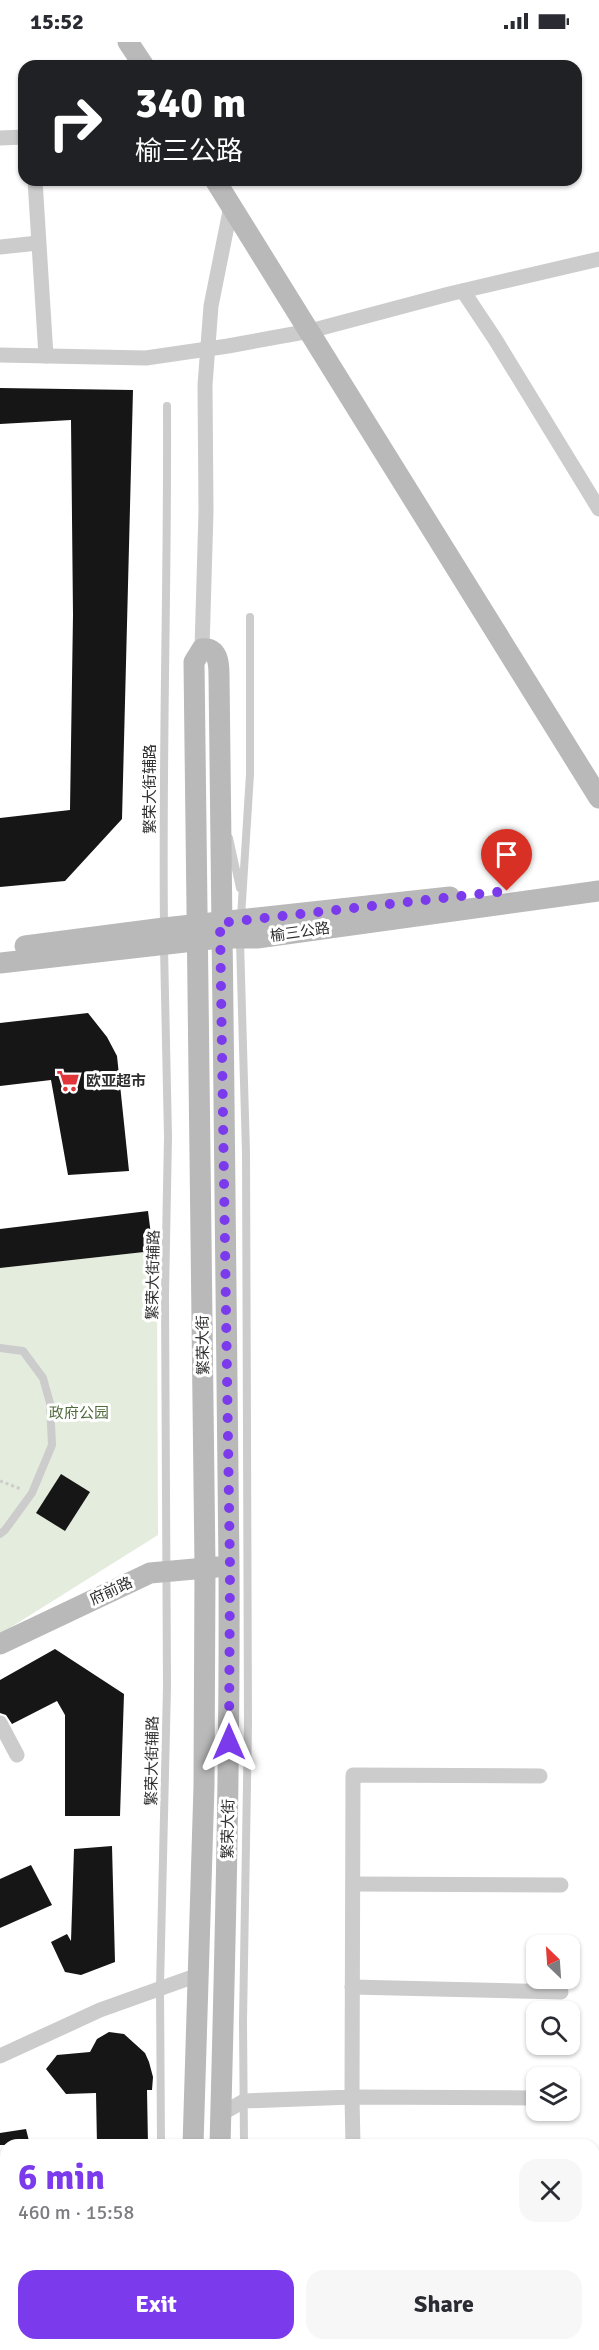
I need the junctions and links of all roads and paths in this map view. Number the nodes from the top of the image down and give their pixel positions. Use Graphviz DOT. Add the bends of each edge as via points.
graph roads {
  1 [pos="128,42"];
  2 [pos="140,60"];
  3 [pos="18,137"];
  4 [pos="0,138"];
  5 [pos="34,186"];
  6 [pos="219,186"];
  7 [pos="231,206"];
  8 [pos="38,243"];
  9 [pos="0,247"];
  10 [pos="599,259"];
  11 [pos="463,291"];
  12 [pos="310,331"];
  13 [pos="208,349"];
  14 [pos="0,355"];
  15 [pos="46,356"];
  16 [pos="167,406"];
  17 [pos="599,508"];
  18 [pos="250,617"];
  19 [pos="202,649"];
  20 [pos="220,793"];
  21 [pos="599,798"];
  22 [pos="599,879"];
  23 [pos="599,891"];
  24 [pos="242,898"];
  25 [pos="230,930"];
  26 [pos="199,932"];
  27 [pos="164,936"];
  28 [pos="0,949"];
  29 [pos="0,963"];
  30 [pos="0,1348"];
  31 [pos="0,1481"];
  32 [pos="32,1493"];
  33 [pos="0,1534"];
  34 [pos="205,1567"];
  35 [pos="230,1568"];
  36 [pos="167,1571"];
  37 [pos="0,1644"];
  38 [pos="0,1723"];
  39 [pos="17,1755"];
  40 [pos="540,1776"];
  41 [pos="353,1884"];
  42 [pos="561,1886"];
  43 [pos="198,1975"];
  44 [pos="160,1987"];
  45 [pos="352,1987"];
  46 [pos="561,1992"];
  47 [pos="0,2056"];
  48 [pos="352,2097"];
  49 [pos="526,2098"];
  50 [pos="244,2101"];
  51 [pos="220,2114"];
  52 [pos="161,2139"];
  53 [pos="192,2139"];
  54 [pos="220,2139"];
  55 [pos="244,2139"];
  56 [pos="353,2139"];
  1 -- 2 [label="main road"];
  3 -- 4 [label="street"];
  5 -- 8 [label="street"];
  6 -- 7 [label="main road"];
  7 -- 12 [label="main road"];
  7 -- 13 [label="street" via="211,306"];
  8 -- 9 [label="street"];
  8 -- 15 [label="street"];
  10 -- 11 [label="street"];
  11 -- 12 [label="street"];
  11 -- 17 [label="street"];
  12 -- 13 [label="street"];
  12 -- 21 [label="main road"];
  13 -- 15 [label="street" via="146,358"];
  13 -- 19 [label="street"];
  14 -- 15 [label="street"];
  16 -- 27 [label="lane, 繁荣大街辅路"];
  18 -- 24 [label="lane" via="250,774"];
  19 -- 20 [label="main road, 繁荣大街" via="214,652 219,660"];
  19 -- 26 [label="main road, 繁荣大街" via="194,662"];
  20 -- 24 [label="lane"];
  20 -- 25 [label="main road, 繁荣大街"];
  22 -- 25 [label="main road, 榆三公路"];
  23 -- 25 [label="main road, 榆三公路" via="257,938"];
  24 -- 25 [label="lane"];
  25 -- 26 [label="main road, 榆三公路"];
  25 -- 35 [label="main road, 繁荣大街"];
  25 -- 50 [label="lane" via="247,1164"];
  26 -- 27 [label="main road, 榆三公路"];
  26 -- 34 [label="main road, 繁荣大街"];
  27 -- 28 [label="main road, 榆三公路"];
  27 -- 29 [label="main road, 榆三公路"];
  27 -- 36 [label="lane, 繁荣大街辅路" via="168,1137"];
  30 -- 32 [label="lane" via="23,1351 42,1378 50,1403 52,1445"];
  31 -- 32 [label="path"];
  32 -- 33 [label="lane"];
  34 -- 35 [label="main road, 府前路"];
  34 -- 36 [label="main road, 府前路"];
  34 -- 43 [label="main road, 繁荣大街"];
  35 -- 51 [label="main road, 繁荣大街"];
  36 -- 37 [label="main road, 府前路" via="150,1573"];
  36 -- 44 [label="lane, 繁荣大街辅路"];
  38 -- 39 [label="street"];
  40 -- 41 [label="street" via="352,1775"];
  41 -- 42 [label="street"];
  41 -- 45 [label="street"];
  43 -- 44 [label="street"];
  43 -- 53 [label="main road, 繁荣大街"];
  44 -- 47 [label="street"];
  44 -- 52 [label="lane, 繁荣大街辅路"];
  45 -- 46 [label="street"];
  45 -- 48 [label="street"];
  48 -- 49 [label="street"];
  48 -- 50 [label="street"];
  48 -- 56 [label="street"];
  50 -- 51 [label="street"];
  50 -- 55 [label="lane"];
  51 -- 54 [label="main road, 繁荣大街"];
}
